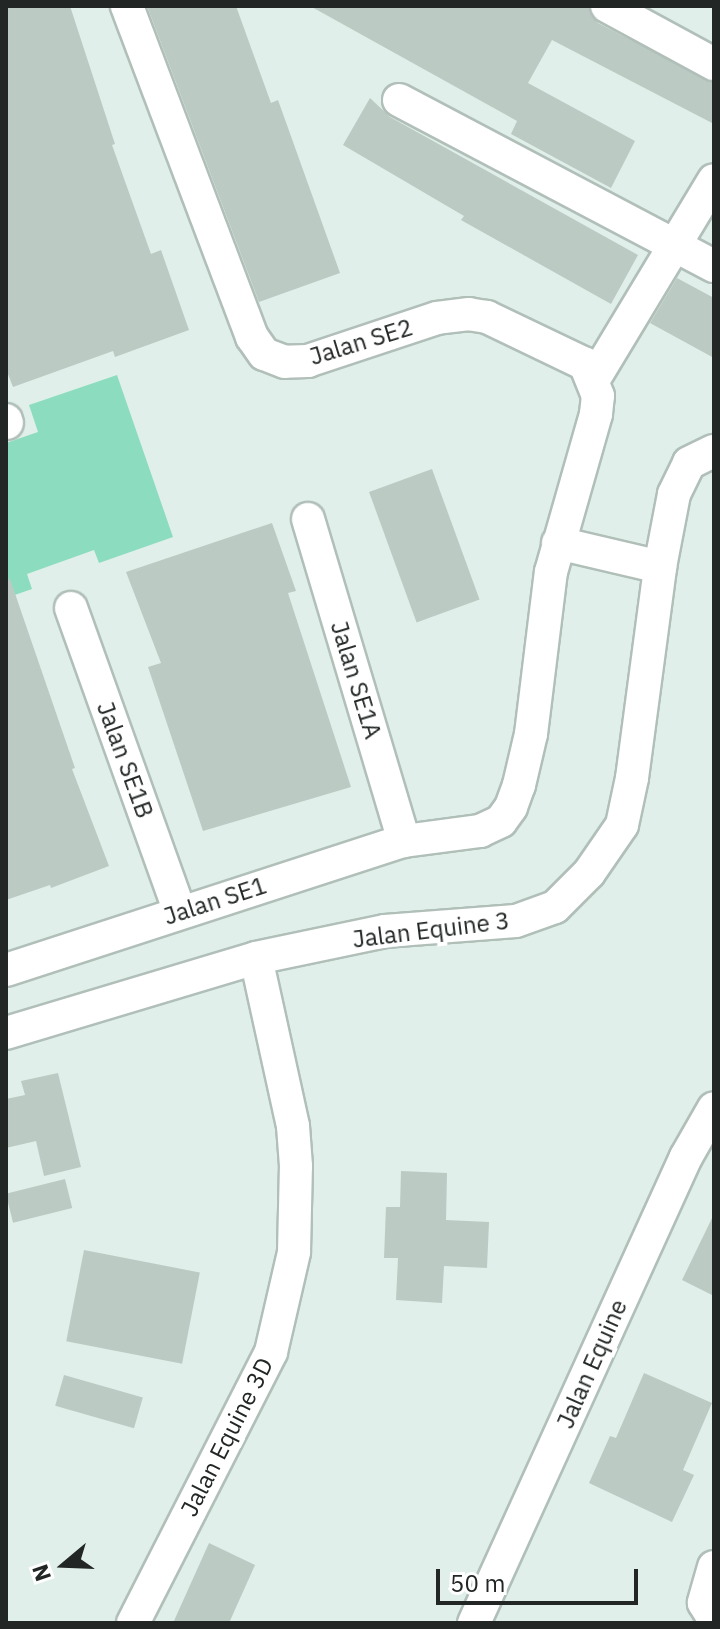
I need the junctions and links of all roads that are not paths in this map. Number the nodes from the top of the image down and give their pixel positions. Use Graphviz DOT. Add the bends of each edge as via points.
graph roads {
  1 [pos="127,6"];
  2 [pos="607,6"];
  3 [pos="714,64"];
  4 [pos="399,100"];
  5 [pos="714,180"];
  6 [pos="675,245"];
  7 [pos="714,266"];
  8 [pos="594,379"];
  9 [pos="714,451"];
  10 [pos="308,519"];
  11 [pos="558,543"];
  12 [pos="660,567"];
  13 [pos="71,608"];
  14 [pos="415,839"];
  15 [pos="180,912"];
  16 [pos="256,958"];
  17 [pos="6,970"];
  18 [pos="6,1033"];
  19 [pos="714,1108"];
  20 [pos="714,1567"];
  21 [pos="714,1619"];
  22 [pos="133,1623"];
  23 [pos="474,1623"];
  1 -- 8 [label="street, Jalan SE2" via="247,323 264,354 285,362 308,361 437,318 469,314 572,354"];
  2 -- 3 [label="street"];
  4 -- 6 [label="street"];
  5 -- 6 [label="street"];
  6 -- 7 [label="street"];
  6 -- 8 [label="street"];
  8 -- 11 [label="street" via="596,414"];
  9 -- 12 [label="street, Jalan Equine 3" via="689,463 680,479"];
  10 -- 14 [label="street, Jalan SE1A"];
  11 -- 12 [label="street"];
  11 -- 14 [label="street, Jalan SE1" via="531,734 511,807 501,821 480,831"];
  12 -- 16 [label="street, Jalan Equine 3" via="622,825 589,873 555,907 516,921 385,931"];
  13 -- 15 [label="street, Jalan SE1B"];
  14 -- 15 [label="street, Jalan SE1"];
  15 -- 17 [label="street, Jalan SE1"];
  16 -- 18 [label="street, Jalan Equine 3"];
  16 -- 22 [label="street, Jalan Equine 3D" via="293,1126 294,1252 271,1352"];
  19 -- 23 [label="street, Jalan Equine" via="686,1157"];
  20 -- 21 [label="street" via="704,1603"];
}
